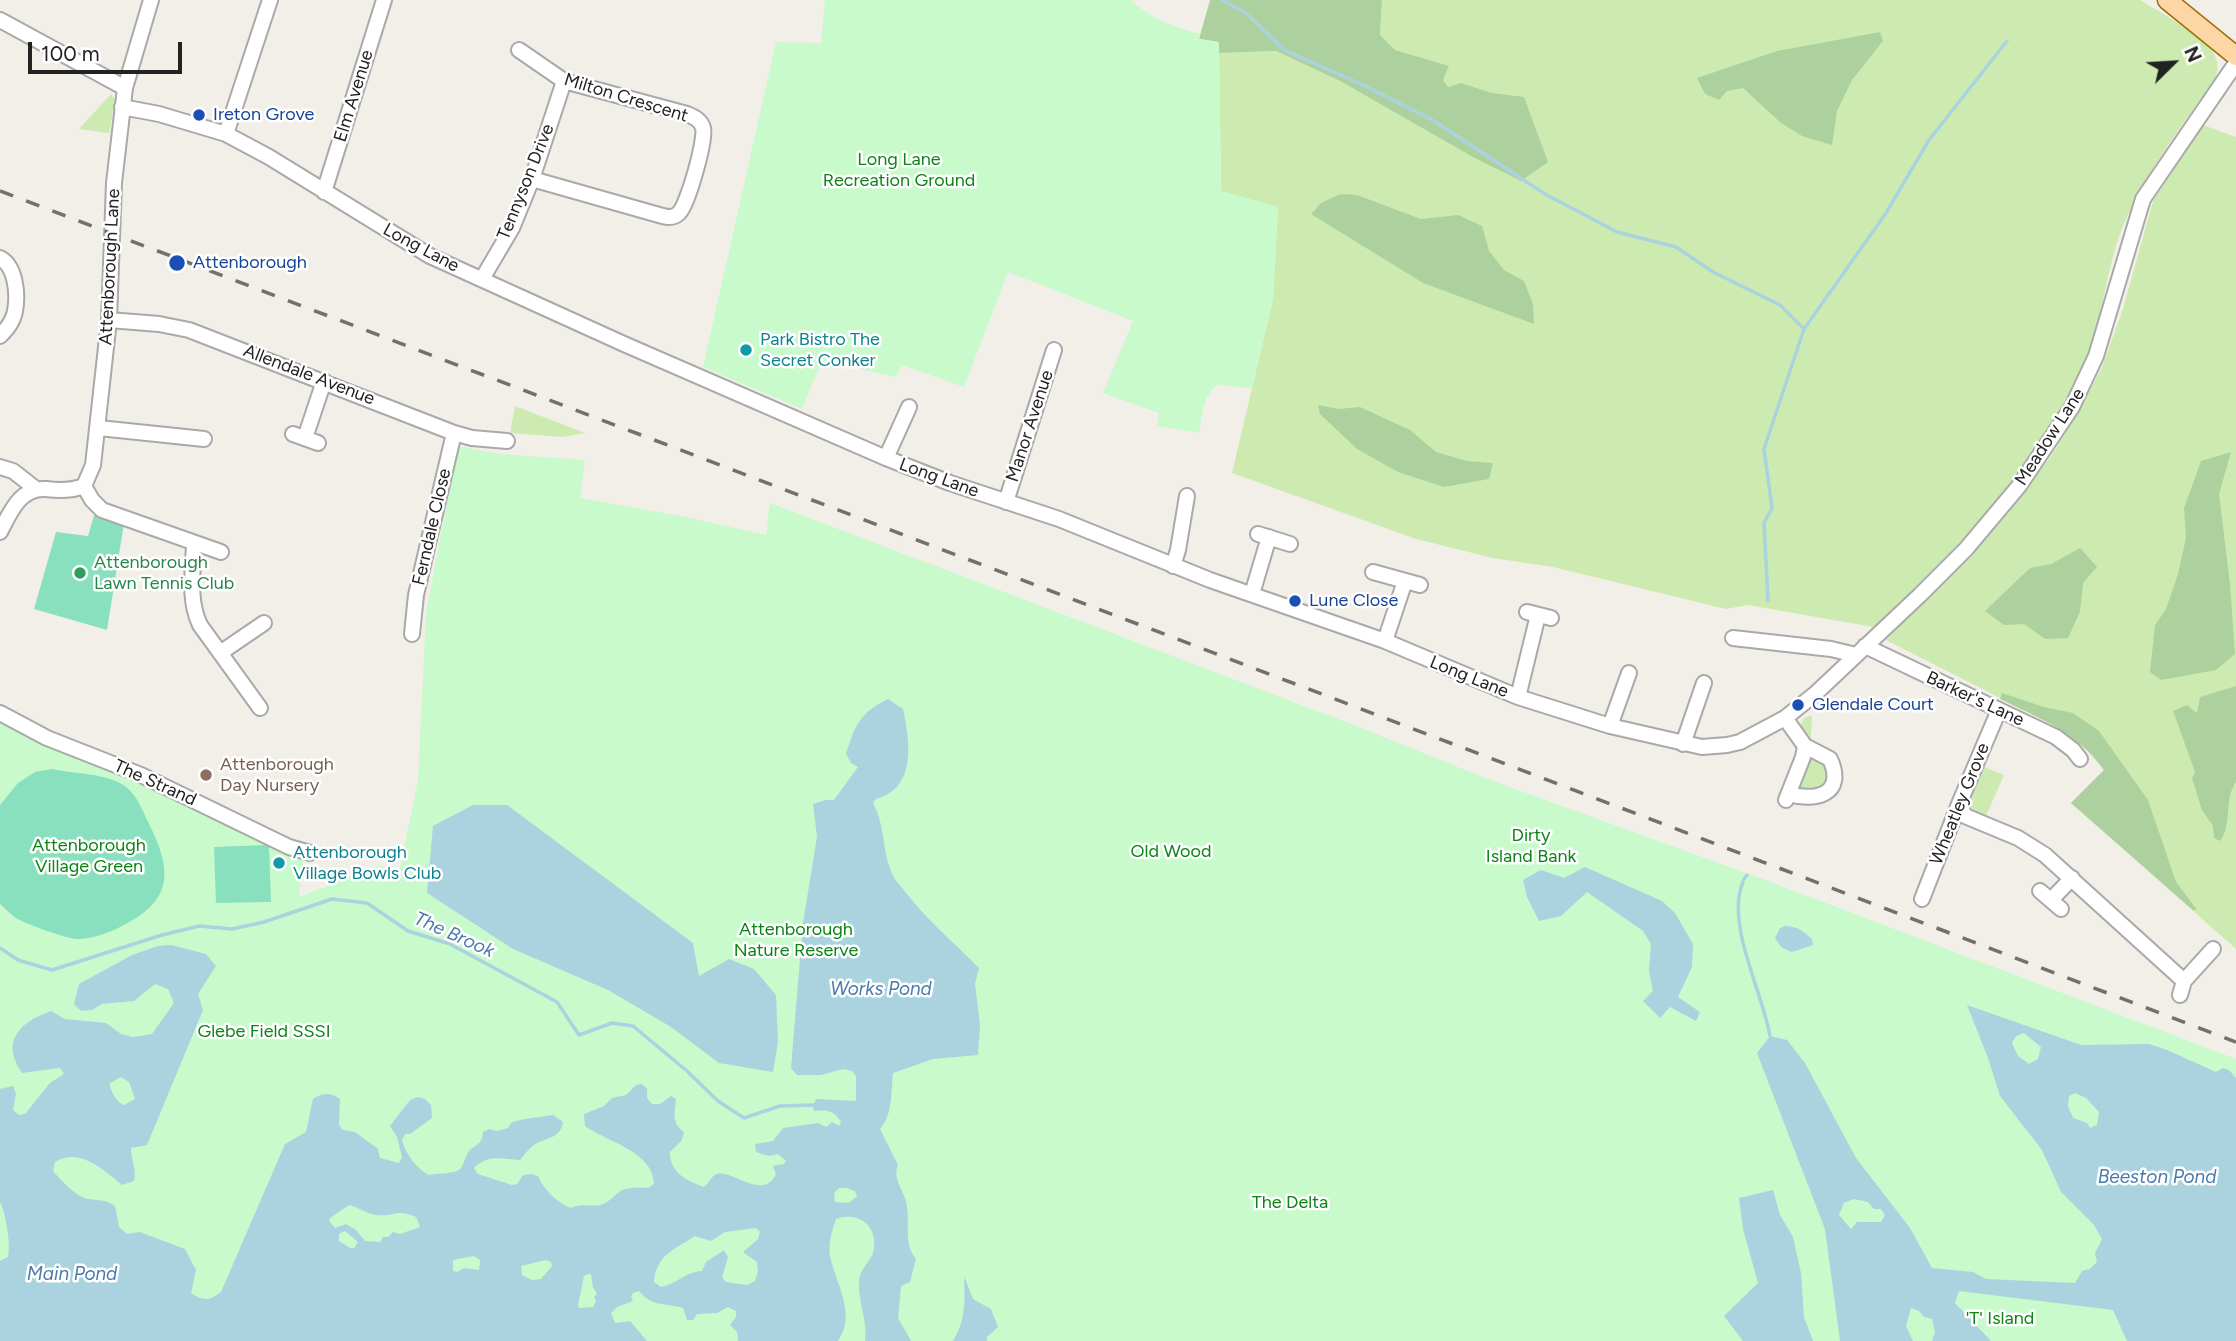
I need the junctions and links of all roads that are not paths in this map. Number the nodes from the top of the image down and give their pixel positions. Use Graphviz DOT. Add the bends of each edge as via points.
graph roads {
  1 [pos="151,0"];
  2 [pos="270,0"];
  3 [pos="384,0"];
  4 [pos="2167,0"];
  5 [pos="0,20"];
  6 [pos="520,49"];
  7 [pos="2236,57"];
  8 [pos="2236,63"];
  9 [pos="564,81"];
  10 [pos="125,88"];
  11 [pos="122,107"];
  12 [pos="226,134"];
  13 [pos="531,179"];
  14 [pos="324,192"];
  15 [pos="0,258"];
  16 [pos="482,279"];
  17 [pos="109,320"];
  18 [pos="0,336"];
  19 [pos="1054,350"];
  20 [pos="324,381"];
  21 [pos="908,407"];
  22 [pos="99,428"];
  23 [pos="454,433"];
  24 [pos="305,438"];
  25 [pos="199,441"];
  26 [pos="507,441"];
  27 [pos="886,458"];
  28 [pos="0,467"];
  29 [pos="84,486"];
  30 [pos="36,489"];
  31 [pos="1187,496"];
  32 [pos="1006,502"];
  33 [pos="0,532"];
  34 [pos="194,544"];
  35 [pos="1290,544"];
  36 [pos="221,552"];
  37 [pos="1173,566"];
  38 [pos="1373,572"];
  39 [pos="1252,594"];
  40 [pos="1538,615"];
  41 [pos="409,626"];
  42 [pos="260,631"];
  43 [pos="1733,638"];
  44 [pos="1385,641"];
  45 [pos="1860,650"];
  46 [pos="220,653"];
  47 [pos="1629,673"];
  48 [pos="1704,683"];
  49 [pos="1518,697"];
  50 [pos="252,704"];
  51 [pos="1999,710"];
  52 [pos="0,713"];
  53 [pos="1785,718"];
  54 [pos="1610,726"];
  55 [pos="1683,744"];
  56 [pos="1805,746"];
  57 [pos="2080,759"];
  58 [pos="1959,804"];
  59 [pos="310,853"];
  60 [pos="2072,878"];
  61 [pos="1922,899"];
  62 [pos="2050,900"];
  63 [pos="2213,949"];
  64 [pos="2184,981"];
  65 [pos="2180,995"];
  1 -- 10 [label="street, Attenborough Lane"];
  2 -- 12 [label="street"];
  3 -- 14 [label="street, Elm Avenue"];
  4 -- 7 [label="main road"];
  5 -- 10 [label="street"];
  6 -- 9 [label="street, Milton Crescent"];
  8 -- 45 [label="street, Meadow Lane" via="2143,198 2096,356 2073,407 2019,486 1966,549"];
  9 -- 13 [label="street, Tennyson Drive"];
  9 -- 13 [label="street, Milton Crescent" via="696,118 704,129 704,141 685,205 669,217"];
  10 -- 11 [label="street, Attenborough Lane"];
  11 -- 12 [label="street, Long Lane"];
  11 -- 17 [label="street, Attenborough Lane"];
  12 -- 14 [label="street, Long Lane"];
  13 -- 16 [label="street, Tennyson Drive" via="512,228"];
  14 -- 16 [label="street, Long Lane" via="430,256"];
  15 -- 18 [label="street" via="12,270 16,298 10,326"];
  16 -- 27 [label="street, Long Lane"];
  17 -- 20 [label="street, Allendale Avenue" via="189,330"];
  17 -- 22 [label="street, Attenborough Lane"];
  19 -- 32 [label="street, Manor Avenue"];
  20 -- 23 [label="street, Allendale Avenue"];
  20 -- 24 [label="street"];
  21 -- 27 [label="street"];
  22 -- 25 [label="street"];
  22 -- 29 [label="street, Attenborough Lane"];
  23 -- 26 [label="street, Allendale Avenue"];
  23 -- 41 [label="street, Ferndale Close"];
  27 -- 32 [label="street, Long Lane"];
  28 -- 30 [label="street"];
  29 -- 30 [label="street" via="66,491"];
  29 -- 34 [label="street" via="102,510"];
  30 -- 33 [label="street" via="19,499"];
  31 -- 37 [label="street"];
  32 -- 37 [label="street, Long Lane"];
  34 -- 36 [label="street"];
  34 -- 46 [label="street" via="195,614"];
  35 -- 39 [label="street" via="1263,536"];
  37 -- 39 [label="street, Long Lane"];
  38 -- 44 [label="street" via="1413,583"];
  39 -- 44 [label="street, Long Lane"];
  40 -- 49 [label="street"];
  42 -- 46 [label="street"];
  43 -- 45 [label="street" via="1749,633"];
  44 -- 49 [label="street, Long Lane"];
  45 -- 51 [label="street, Barker's Lane"];
  45 -- 53 [label="street, Meadow Lane"];
  46 -- 50 [label="street"];
  47 -- 54 [label="street"];
  48 -- 55 [label="street"];
  49 -- 54 [label="street, Long Lane"];
  51 -- 57 [label="street, Barker's Lane" via="2056,737"];
  51 -- 58 [label="street, Wheatley Grove"];
  52 -- 59 [label="street, The Strand"];
  53 -- 55 [label="street, Long Lane" via="1727,746"];
  53 -- 56 [label="street"];
  54 -- 55 [label="street, Long Lane"];
  56 -- 56 [label="street" via="1804,757 1788,797 1816,798 1832,784 1830,759"];
  58 -- 60 [label="street" via="1965,816 2026,842"];
  58 -- 61 [label="street, Wheatley Grove"];
  60 -- 62 [label="street"];
  60 -- 64 [label="street"];
  63 -- 64 [label="street"];
  64 -- 65 [label="street"];
}
